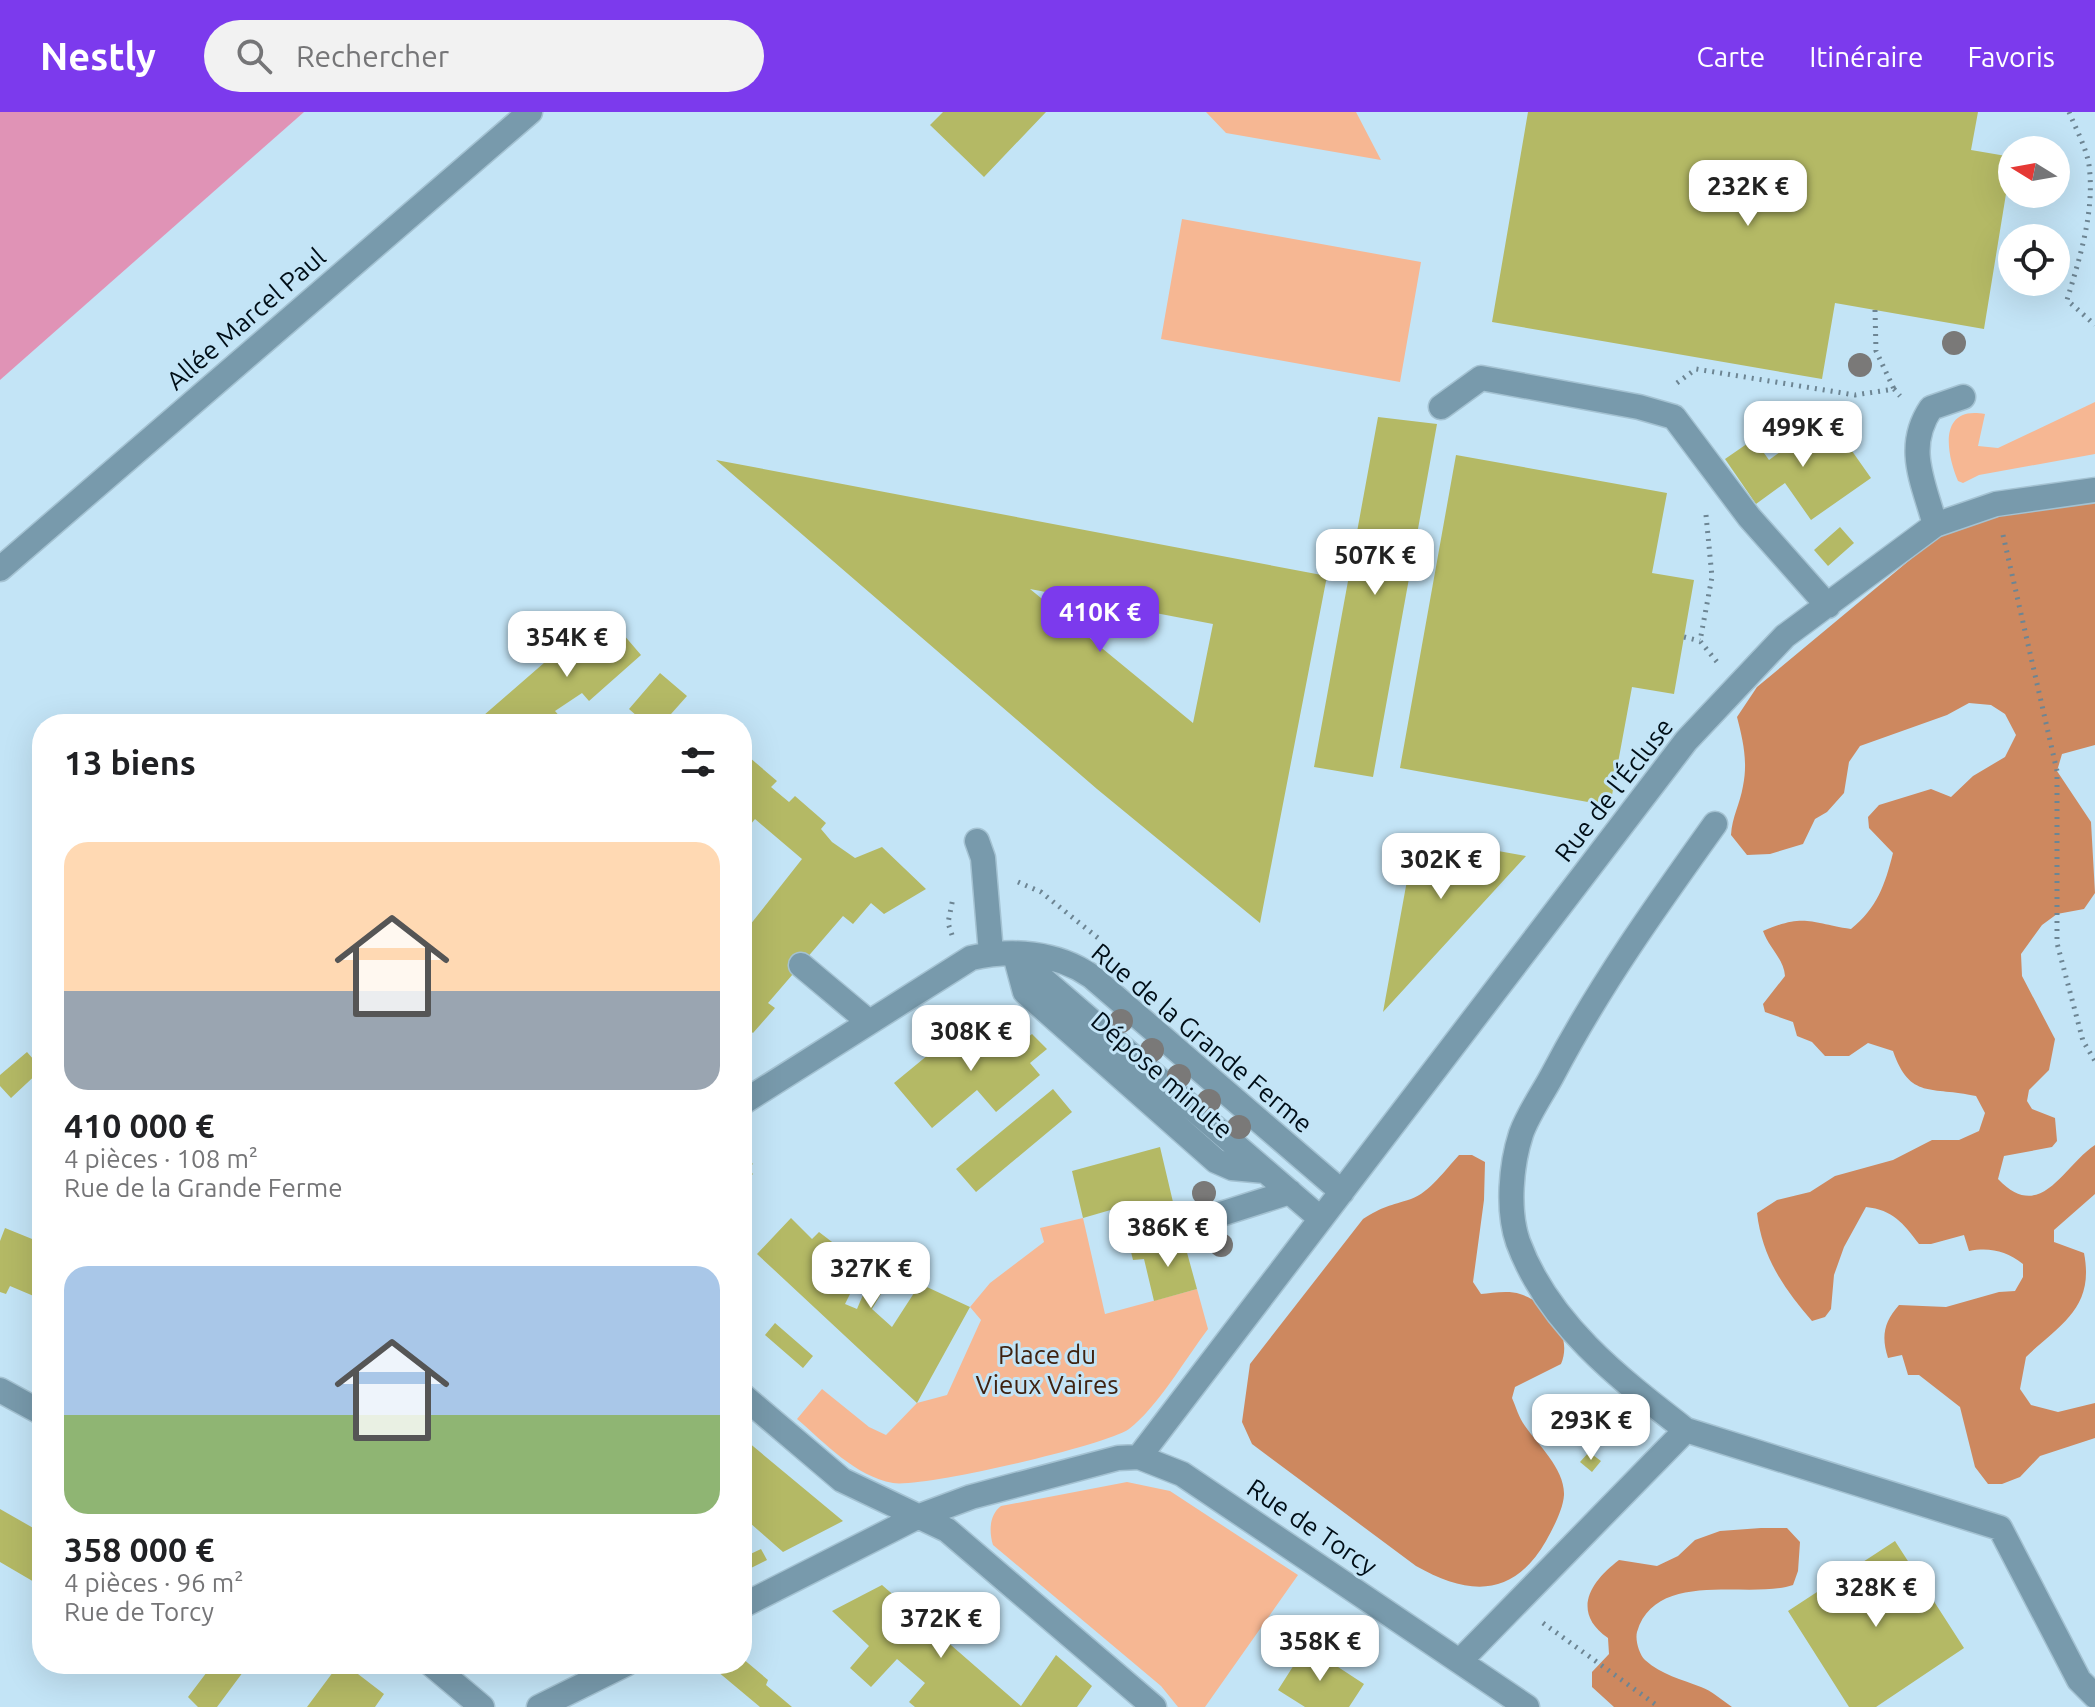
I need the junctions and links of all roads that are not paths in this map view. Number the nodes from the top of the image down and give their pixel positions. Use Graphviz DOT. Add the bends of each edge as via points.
graph roads {
  1 [pos="530,112"];
  2 [pos="1963,397"];
  3 [pos="1441,407"];
  4 [pos="2095,490"];
  5 [pos="1935,525"];
  6 [pos="0,569"];
  7 [pos="1828,606"];
  8 [pos="1715,824"];
  9 [pos="977,841"];
  10 [pos="1003,954"];
  11 [pos="801,965"];
  12 [pos="869,1022"];
  13 [pos="752,1097"];
  14 [pos="1290,1192"];
  15 [pos="1342,1192"];
  16 [pos="1321,1219"];
  17 [pos="1180,1227"];
  18 [pos="0,1390"];
  19 [pos="752,1404"];
  20 [pos="32,1408"];
  21 [pos="1686,1430"];
  22 [pos="1139,1457"];
  23 [pos="917,1517"];
  24 [pos="752,1601"];
  25 [pos="1460,1661"];
  26 [pos="443,1674"];
  27 [pos="606,1674"];
  28 [pos="2095,1696"];
  29 [pos="482,1707"];
  30 [pos="539,1707"];
  31 [pos="1154,1707"];
  32 [pos="1527,1707"];
  1 -- 6 [label="street, Allée Marcel Paul"];
  2 -- 5 [label="street" via="1931,408 1916,438"];
  3 -- 7 [label="street" via="1481,378 1665,413 1680,423 1749,517"];
  4 -- 5 [label="street, Rue de l'Écluse" via="1996,504"];
  5 -- 7 [label="street, Rue de l'Écluse"];
  7 -- 15 [label="street, Rue de l'Écluse" via="1785,636 1686,741"];
  8 -- 21 [label="street" via="1634,937 1565,1050 1522,1133 1511,1187 1517,1240 1550,1306 1618,1377"];
  9 -- 10 [label="street"];
  10 -- 12 [label="street, Rue de la Grande Ferme" via="954,967"];
  10 -- 14 [label="street"];
  10 -- 15 [label="street, Rue de la Grande Ferme" via="1048,955 1091,976"];
  11 -- 12 [label="street"];
  12 -- 13 [label="street, Rue de la Grande Ferme"];
  14 -- 16 [label="street"];
  14 -- 17 [label="street"];
  15 -- 16 [label="street, Rue de l'Écluse"];
  16 -- 22 [label="street, Rue de l'Écluse"];
  18 -- 20 [label="street"];
  19 -- 23 [label="street" via="842,1480"];
  21 -- 25 [label="street"];
  21 -- 28 [label="street" via="2000,1528 2079,1680"];
  22 -- 23 [label="street" via="971,1497"];
  22 -- 25 [label="street, Rue de Torcy" via="1182,1474"];
  23 -- 24 [label="street"];
  23 -- 31 [label="street" via="960,1540"];
  25 -- 32 [label="street, Rue de Torcy"];
  26 -- 29 [label="street"];
  27 -- 30 [label="street"];
}
